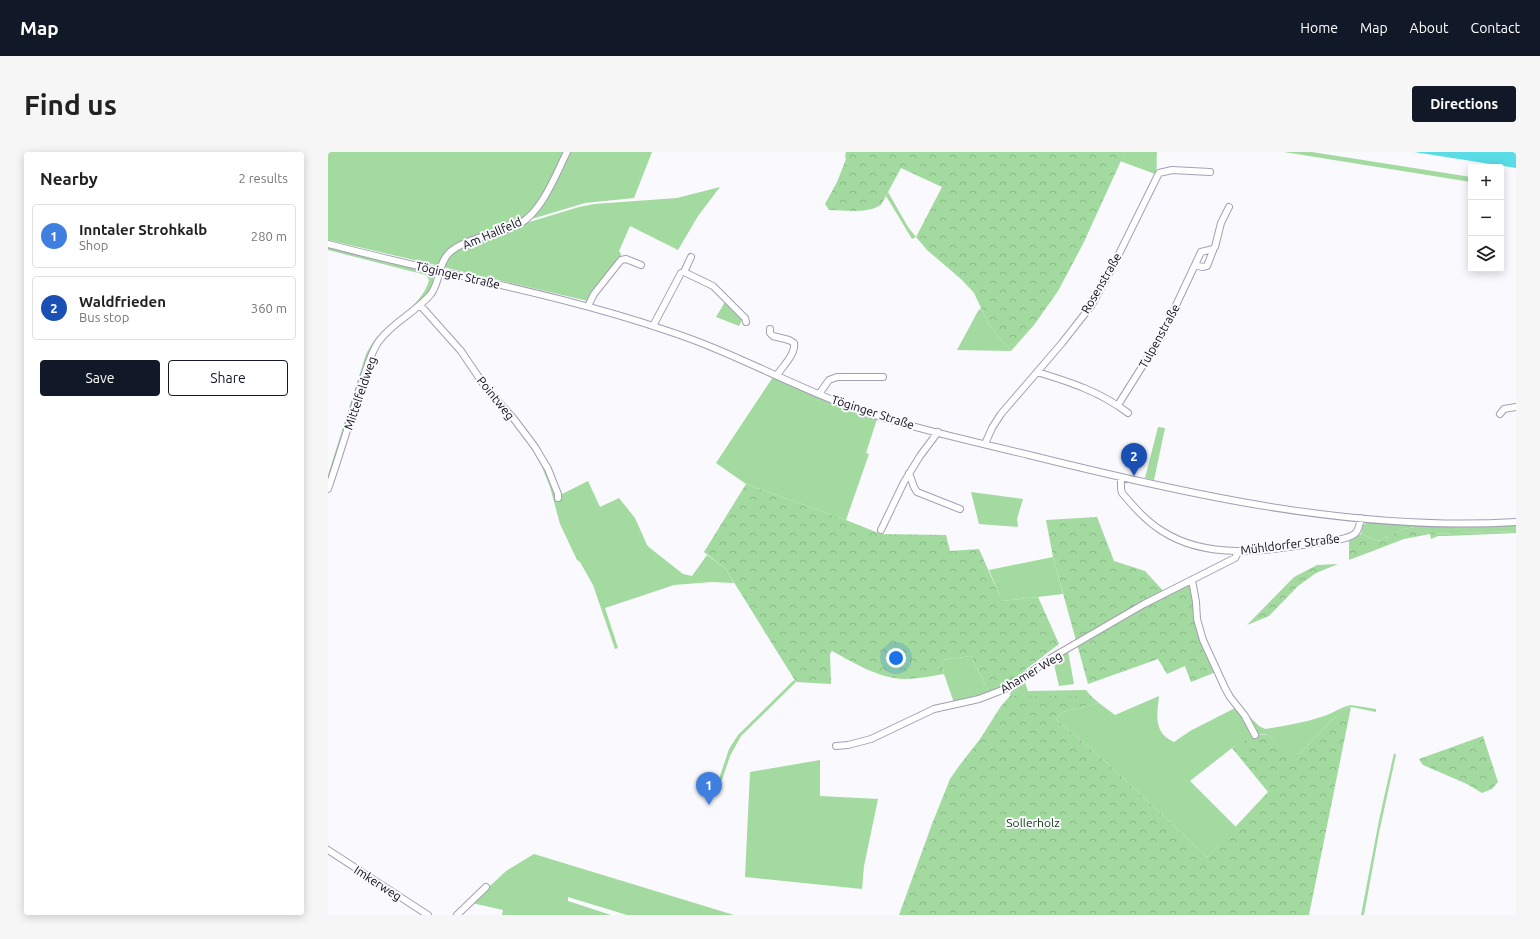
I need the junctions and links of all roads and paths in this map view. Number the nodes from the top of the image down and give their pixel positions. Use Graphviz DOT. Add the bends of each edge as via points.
graph roads {
  1 [pos="567,152"];
  2 [pos="1210,172"];
  3 [pos="1228,207"];
  4 [pos="328,244"];
  5 [pos="1214,248"];
  6 [pos="691,257"];
  7 [pos="641,265"];
  8 [pos="1196,265"];
  9 [pos="440,272"];
  10 [pos="684,272"];
  11 [pos="420,305"];
  12 [pos="588,306"];
  13 [pos="746,322"];
  14 [pos="653,326"];
  15 [pos="770,329"];
  16 [pos="1037,372"];
  17 [pos="777,375"];
  18 [pos="883,377"];
  19 [pos="819,394"];
  20 [pos="1118,405"];
  21 [pos="1516,408"];
  22 [pos="1128,413"];
  23 [pos="1500,414"];
  24 [pos="927,430"];
  25 [pos="938,432"];
  26 [pos="985,444"];
  27 [pos="909,473"];
  28 [pos="1121,478"];
  29 [pos="328,489"];
  30 [pos="558,498"];
  31 [pos="960,509"];
  32 [pos="1360,518"];
  33 [pos="1516,522"];
  34 [pos="881,530"];
  35 [pos="1239,551"];
  36 [pos="1192,580"];
  37 [pos="1255,735"];
  38 [pos="836,746"];
  39 [pos="328,850"];
  40 [pos="486,887"];
  41 [pos="428,915"];
  42 [pos="457,915"];
  1 -- 9 [label="street, Am Hallfeld" via="545,194 528,217 519,224 454,250 446,258"];
  2 -- 16 [label="street, Rosenstraße" via="1172,170 1159,173 1095,299"];
  3 -- 5 [label="street"];
  4 -- 9 [label="street, Töginger Straße"];
  5 -- 8 [label="street, Tulpenstraße" via="1201,252"];
  5 -- 8 [label="street" via="1207,266"];
  6 -- 10 [label="street"];
  7 -- 12 [label="street" via="626,259 621,260 594,294"];
  8 -- 20 [label="street, Tulpenstraße" via="1162,335"];
  9 -- 11 [label="street, Mittelfeldweg" via="434,289"];
  9 -- 12 [label="street, Töginger Straße"];
  10 -- 13 [label="street" via="713,286"];
  10 -- 14 [label="street" via="681,273"];
  11 -- 29 [label="street, Mittelfeldweg" via="382,337 374,350"];
  11 -- 30 [label="street, Pointweg" via="461,351 486,388 535,447 548,469"];
  12 -- 14 [label="street, Töginger Straße"];
  14 -- 17 [label="street, Töginger Straße" via="723,351"];
  15 -- 17 [label="street" via="772,336 792,341 795,346"];
  16 -- 20 [label="street" via="1075,383"];
  16 -- 26 [label="street, Rosenstraße" via="1001,414"];
  17 -- 19 [label="street, Töginger Straße"];
  18 -- 19 [label="street, Töginger Straße" via="837,377 829,380"];
  19 -- 24 [label="street, Töginger Straße" via="859,410"];
  20 -- 22 [label="street"];
  21 -- 23 [label="street" via="1504,409"];
  24 -- 25 [label="street, Mühldorfer Straße"];
  25 -- 26 [label="street, Mühldorfer Straße"];
  25 -- 27 [label="street"];
  26 -- 28 [label="street, Mühldorfer Straße"];
  27 -- 31 [label="street" via="917,492"];
  27 -- 34 [label="street"];
  28 -- 32 [label="street, Mühldorfer Straße" via="1258,504"];
  28 -- 35 [label="street, Mühldorfer Straße" via="1122,493 1162,531 1194,545"];
  32 -- 33 [label="street, Mühldorfer Straße" via="1450,524"];
  32 -- 35 [label="street, Mühldorfer Straße" via="1357,532 1353,536 1308,544"];
  35 -- 36 [label="street, Ahamer Weg" via="1236,558"];
  36 -- 37 [label="street" via="1197,619 1203,640 1225,688"];
  36 -- 38 [label="street, Ahamer Weg" via="1144,604 1051,658 1019,682 1003,690 934,709 871,739"];
  39 -- 41 [label="street, Imkerweg"];
  40 -- 42 [label="street"];
}
